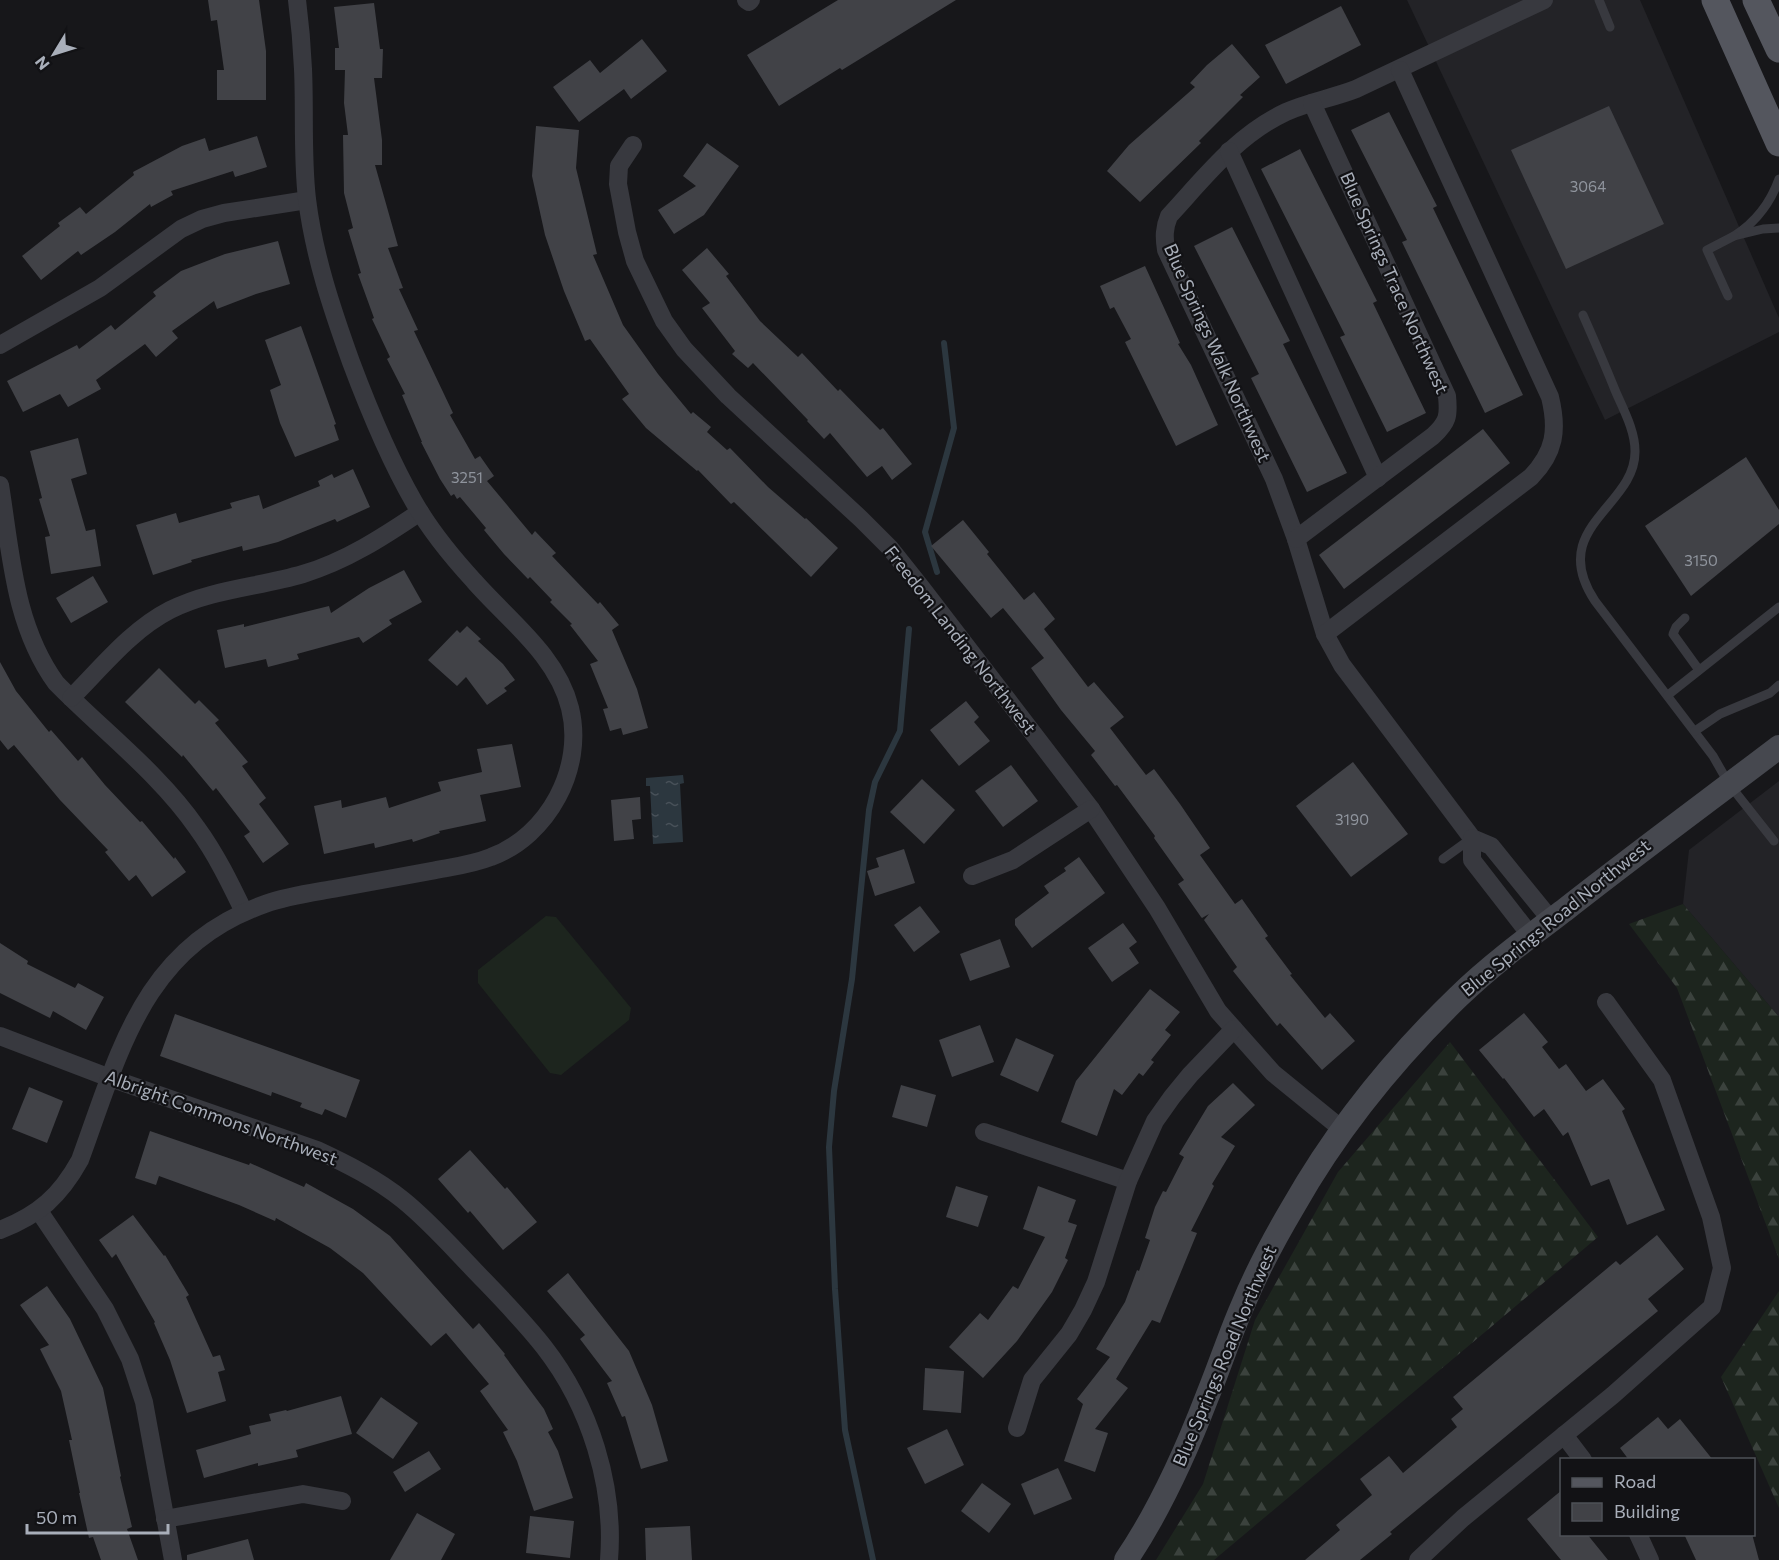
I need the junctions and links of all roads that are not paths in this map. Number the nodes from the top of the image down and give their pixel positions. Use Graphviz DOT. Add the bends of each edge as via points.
graph roads {
  1 [pos="297,0"];
  2 [pos="746,0"];
  3 [pos="751,0"];
  4 [pos="1544,0"];
  5 [pos="1599,0"];
  6 [pos="1714,0"];
  7 [pos="1756,0"];
  8 [pos="1610,27"];
  9 [pos="1779,49"];
  10 [pos="1400,70"];
  11 [pos="1312,102"];
  12 [pos="1779,143"];
  13 [pos="633,145"];
  14 [pos="1229,152"];
  15 [pos="1779,179"];
  16 [pos="307,200"];
  17 [pos="1779,228"];
  18 [pos="1734,236"];
  19 [pos="1728,296"];
  20 [pos="1583,315"];
  21 [pos="0,345"];
  22 [pos="1378,478"];
  23 [pos="0,485"];
  24 [pos="420,512"];
  25 [pos="1296,539"];
  26 [pos="1779,607"];
  27 [pos="1685,618"];
  28 [pos="1325,634"];
  29 [pos="1699,670"];
  30 [pos="1779,686"];
  31 [pos="1668,695"];
  32 [pos="71,698"];
  33 [pos="1695,731"];
  34 [pos="1779,747"];
  35 [pos="1729,784"];
  36 [pos="1090,809"];
  37 [pos="1472,838"];
  38 [pos="1774,840"];
  39 [pos="1443,859"];
  40 [pos="972,876"];
  41 [pos="244,912"];
  42 [pos="1551,920"];
  43 [pos="1531,936"];
  44 [pos="1606,1002"];
  45 [pos="1234,1029"];
  46 [pos="0,1036"];
  47 [pos="110,1078"];
  48 [pos="1343,1130"];
  49 [pos="984,1132"];
  50 [pos="1128,1180"];
  51 [pos="39,1211"];
  52 [pos="0,1230"];
  53 [pos="1017,1428"];
  54 [pos="1564,1435"];
  55 [pos="1581,1458"];
  56 [pos="342,1501"];
  57 [pos="165,1519"];
  58 [pos="1639,1536"];
  59 [pos="173,1560"];
  60 [pos="609,1560"];
  61 [pos="1126,1560"];
  62 [pos="1418,1560"];
  63 [pos="1650,1560"];
  1 -- 16 [label="street"];
  2 -- 3 [label="street"];
  4 -- 10 [label="street, Blue Springs Walk Northwest"];
  5 -- 8 [label="lane"];
  6 -- 12 [label="main road"];
  7 -- 9 [label="main road"];
  10 -- 11 [label="street, Blue Springs Walk Northwest" via="1332,99"];
  10 -- 28 [label="street" via="1550,397 1555,415 1554,435 1549,452 1531,477"];
  11 -- 14 [label="street, Blue Springs Walk Northwest" via="1265,123"];
  11 -- 22 [label="street, Blue Springs Trace Northwest" via="1447,396 1444,425"];
  13 -- 36 [label="street, Freedom Landing Northwest" via="619,166 618,184 635,261 664,321 728,396 890,549"];
  14 -- 22 [label="street"];
  14 -- 25 [label="street, Blue Springs Walk Northwest" via="1169,216 1164,238 1166,250 1274,479"];
  15 -- 18 [label="lane" via="1757,218"];
  16 -- 21 [label="street" via="202,219 181,229 100,288"];
  16 -- 24 [label="street" via="331,306 374,422"];
  17 -- 18 [label="lane"];
  18 -- 19 [label="lane" via="1707,250"];
  20 -- 31 [label="lane" via="1629,424 1635,451 1626,481 1590,528 1581,551 1582,570 1592,596"];
  22 -- 25 [label="street, Blue Springs Trace Northwest"];
  23 -- 32 [label="street" via="25,626 43,665"];
  24 -- 32 [label="street" via="366,548 322,568 215,593 171,609 137,632"];
  24 -- 41 [label="street" via="474,582 538,648 563,688 573,732 562,790 538,825 517,844 495,856 297,895"];
  25 -- 28 [label="street, Blue Springs Walk Northwest"];
  26 -- 29 [label="lane"];
  27 -- 29 [label="lane" via="1673,634"];
  28 -- 37 [label="street, Blue Springs Walk Northwest" via="1342,665"];
  29 -- 31 [label="lane"];
  30 -- 33 [label="lane" via="1720,714"];
  31 -- 33 [label="lane"];
  32 -- 41 [label="street" via="149,773 196,826 226,873"];
  33 -- 35 [label="lane"];
  34 -- 35 [label="street, Blue Springs Road Northwest"];
  35 -- 38 [label="lane"];
  35 -- 42 [label="street, Blue Springs Road Northwest"];
  36 -- 40 [label="street" via="1012,860"];
  36 -- 45 [label="street, Freedom Landing Northwest" via="1212,1001"];
  37 -- 39 [label="lane"];
  37 -- 42 [label="street, Blue Springs Walk Northwest" via="1491,846"];
  37 -- 43 [label="street, Blue Springs Walk Northwest" via="1472,860"];
  41 -- 47 [label="street" via="195,942 165,971 129,1028"];
  42 -- 43 [label="street, Blue Springs Road Northwest"];
  43 -- 48 [label="street, Blue Springs Road Northwest" via="1458,997"];
  44 -- 54 [label="street" via="1662,1080 1711,1217 1722,1268 1712,1307"];
  45 -- 48 [label="street, Freedom Landing Northwest" via="1273,1073"];
  45 -- 50 [label="street" via="1155,1121"];
  46 -- 47 [label="street, Albright Commons Northwest"];
  47 -- 51 [label="street" via="80,1160 62,1188"];
  47 -- 60 [label="street, Albright Commons Northwest" via="348,1164 403,1199 427,1221 522,1320 565,1378 596,1448 605,1482 610,1516"];
  48 -- 61 [label="street, Blue Springs Road Northwest" via="1293,1206 1257,1273 1177,1467"];
  49 -- 50 [label="street"];
  50 -- 53 [label="street" via="1096,1282 1069,1334 1032,1380"];
  51 -- 52 [label="street"];
  51 -- 57 [label="street" via="105,1309 130,1359 144,1402"];
  54 -- 55 [label="street"];
  54 -- 62 [label="street"];
  56 -- 57 [label="street" via="303,1494"];
  57 -- 59 [label="street"];
  58 -- 63 [label="street"];
}
